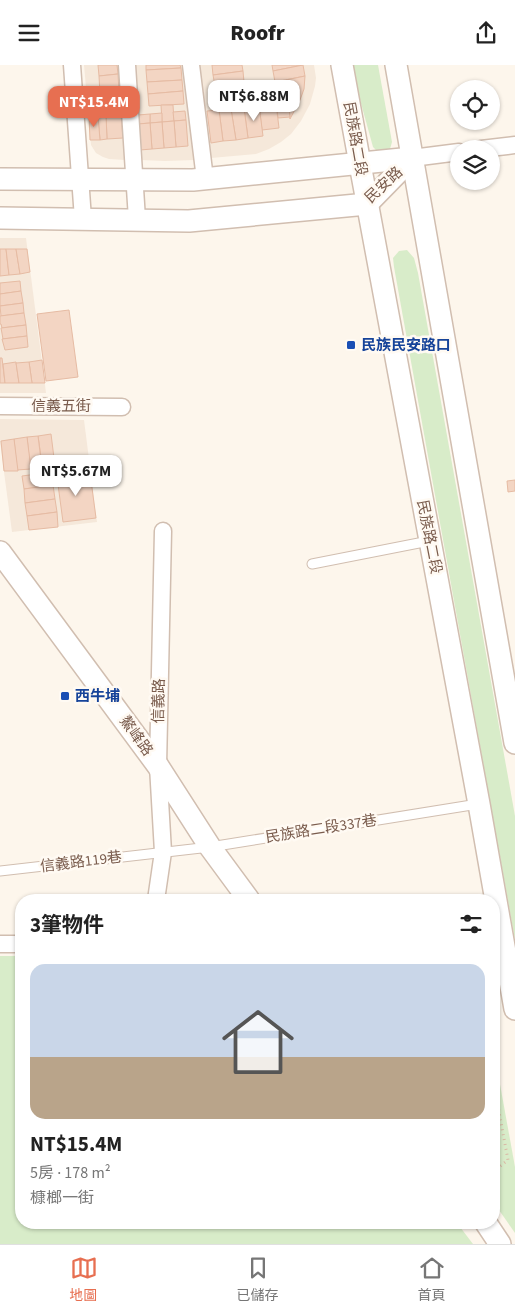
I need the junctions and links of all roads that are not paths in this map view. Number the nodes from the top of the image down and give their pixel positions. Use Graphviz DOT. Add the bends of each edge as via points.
graph roads {
  1 [pos="72,65"];
  2 [pos="127,65"];
  3 [pos="191,65"];
  4 [pos="342,65"];
  5 [pos="396,65"];
  6 [pos="515,145"];
  7 [pos="500,147"];
  8 [pos="450,152"];
  9 [pos="412,158"];
  10 [pos="360,164"];
  11 [pos="0,179"];
  12 [pos="80,179"];
  13 [pos="134,179"];
  14 [pos="205,179"];
  15 [pos="367,204"];
  16 [pos="0,218"];
  17 [pos="83,219"];
  18 [pos="137,219"];
  19 [pos="0,406"];
  20 [pos="122,407"];
  21 [pos="163,531"];
  22 [pos="430,541"];
  23 [pos="0,552"];
  24 [pos="312,564"];
  25 [pos="515,743"];
  26 [pos="158,765"];
  27 [pos="479,804"];
  28 [pos="210,847"];
  29 [pos="162,852"];
  30 [pos="0,871"];
  31 [pos="157,894"];
  32 [pos="245,894"];
  33 [pos="495,894"];
  34 [pos="500,924"];
  35 [pos="0,944"];
  36 [pos="15,944"];
  37 [pos="515,1009"];
  38 [pos="490,1229"];
  39 [pos="500,1244"];
  1 -- 12 [label="street"];
  2 -- 13 [label="street"];
  3 -- 14 [label="street"];
  4 -- 10 [label="street, 民族路二段"];
  5 -- 9 [label="street"];
  6 -- 7 [label="street"];
  8 -- 9 [label="street"];
  9 -- 10 [label="street, 民安路"];
  9 -- 15 [label="street, 民安路"];
  9 -- 25 [label="street"];
  10 -- 14 [label="street, 民安路"];
  10 -- 15 [label="street, 民族路二段"];
  11 -- 12 [label="street, 民安路"];
  12 -- 13 [label="street, 民安路"];
  12 -- 17 [label="street"];
  13 -- 14 [label="street, 民安路"];
  13 -- 18 [label="street"];
  15 -- 18 [label="street, 民安路" via="189,221"];
  15 -- 22 [label="street, 民族路二段"];
  16 -- 17 [label="street, 民安路"];
  17 -- 18 [label="street, 民安路"];
  19 -- 20 [label="street, 信義五街"];
  21 -- 26 [label="street, 信義路"];
  22 -- 24 [label="lane"];
  22 -- 27 [label="street, 民族路二段"];
  23 -- 26 [label="street, 鰲峰路"];
  26 -- 28 [label="street, 鰲峰路"];
  26 -- 29 [label="street, 信義路"];
  27 -- 28 [label="lane, 民族路二段337巷"];
  27 -- 33 [label="street, 民族路二段"];
  28 -- 29 [label="lane, 民族路二段337巷"];
  28 -- 32 [label="street, 鰲峰路"];
  29 -- 30 [label="lane, 信義路119巷"];
  29 -- 31 [label="street, 信義路"];
  34 -- 37 [label="street, 民族路二段"];
  35 -- 36 [label="street"];
  38 -- 39 [label="street"];
}
